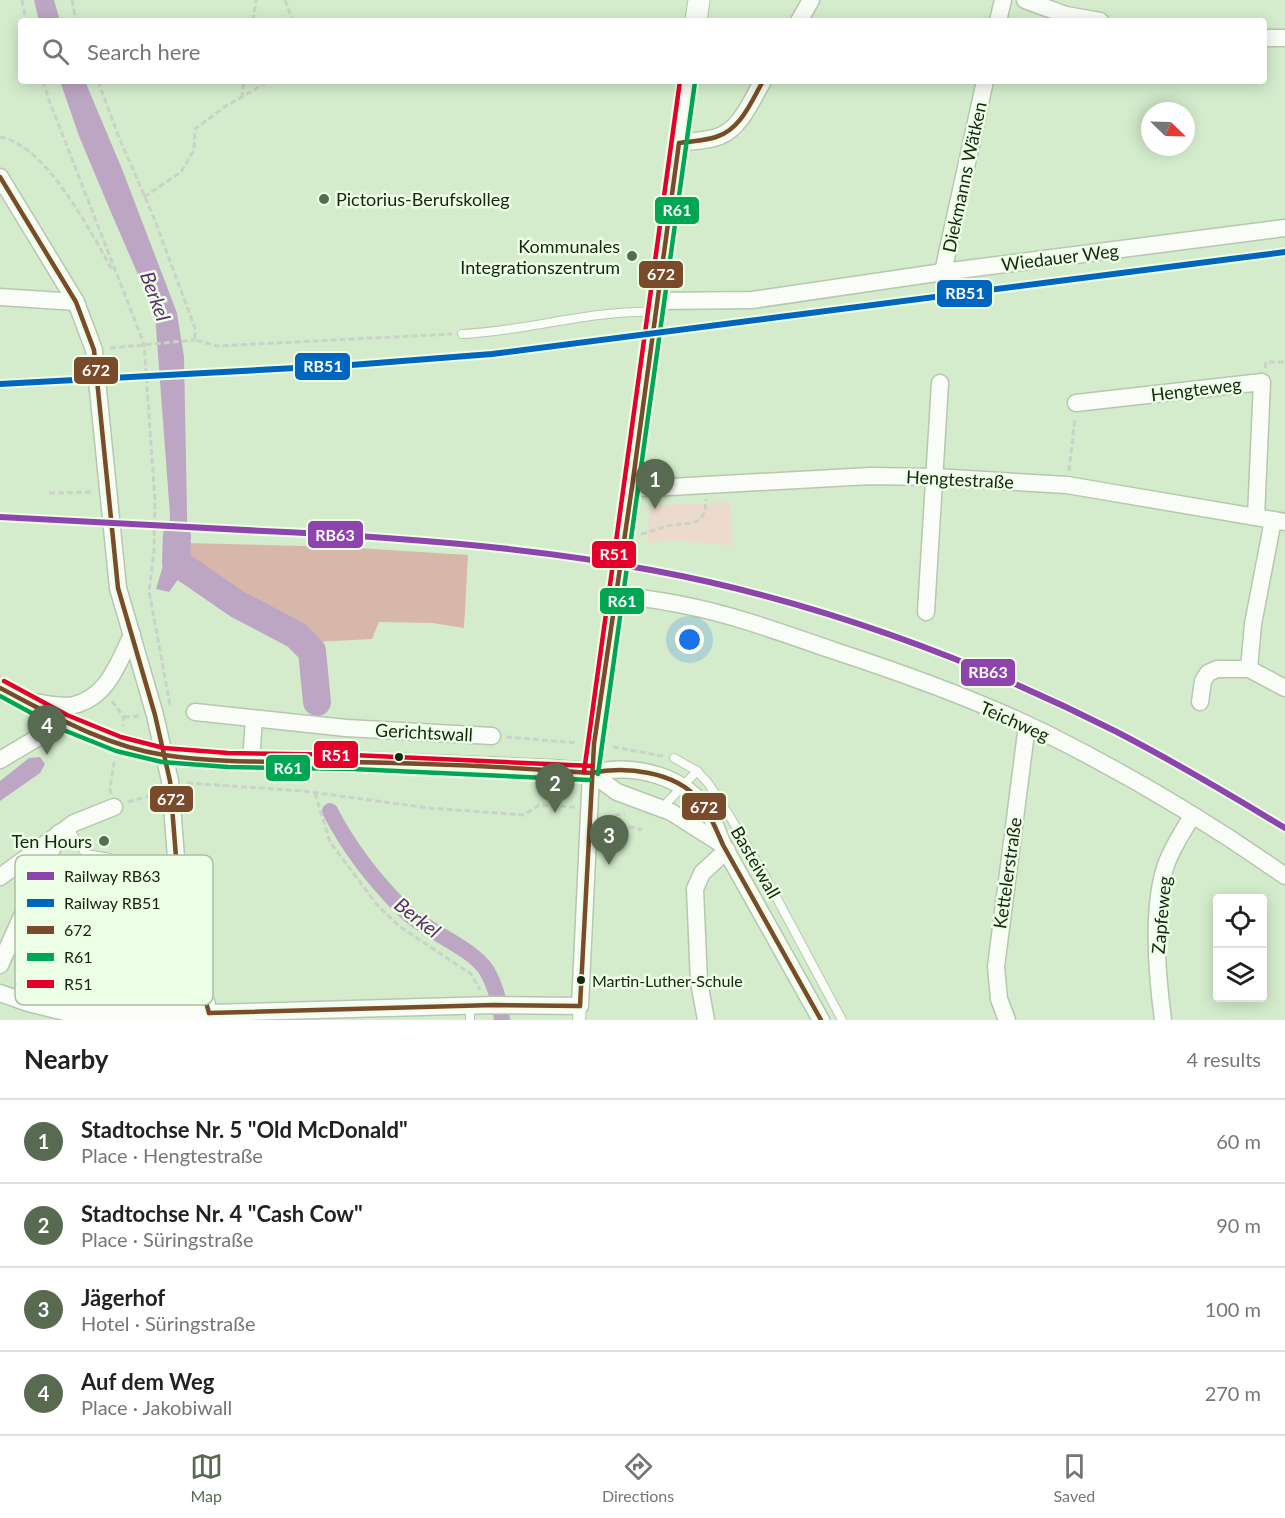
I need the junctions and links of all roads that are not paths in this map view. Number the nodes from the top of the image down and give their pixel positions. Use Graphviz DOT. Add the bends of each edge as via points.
graph roads {
  1 [pos="699,0"];
  2 [pos="811,0"];
  3 [pos="1003,0"];
  4 [pos="1024,0"];
  5 [pos="696,18"];
  6 [pos="801,18"];
  7 [pos="1000,18"];
  8 [pos="1084,18"];
  9 [pos="1267,38"];
  10 [pos="1285,38"];
  11 [pos="688,84"];
  12 [pos="761,84"];
  13 [pos="984,84"];
  14 [pos="679,143"];
  15 [pos="0,177"];
  16 [pos="1285,228"];
  17 [pos="943,272"];
  18 [pos="0,297"];
  19 [pos="76,302"];
  20 [pos="656,307"];
  21 [pos="462,334"];
  22 [pos="940,383"];
  23 [pos="1076,403"];
  24 [pos="934,477"];
  25 [pos="632,487"];
  26 [pos="1271,519"];
  27 [pos="615,594"];
  28 [pos="926,612"];
  29 [pos="132,635"];
  30 [pos="1249,669"];
  31 [pos="0,688"];
  32 [pos="1285,688"];
  33 [pos="26,702"];
  34 [pos="1200,702"];
  35 [pos="195,712"];
  36 [pos="254,719"];
  37 [pos="64,722"];
  38 [pos="1027,725"];
  39 [pos="492,736"];
  40 [pos="163,755"];
  41 [pos="674,758"];
  42 [pos="0,760"];
  43 [pos="251,761"];
  44 [pos="697,771"];
  45 [pos="591,773"];
  46 [pos="682,787"];
  47 [pos="114,807"];
  48 [pos="662,808"];
  49 [pos="1192,816"];
  50 [pos="63,830"];
  51 [pos="725,848"];
  52 [pos="29,855"];
  53 [pos="51,855"];
  54 [pos="92,855"];
  55 [pos="176,855"];
  56 [pos="15,866"];
  57 [pos="1285,876"];
  58 [pos="0,877"];
  59 [pos="15,932"];
  60 [pos="0,964"];
  61 [pos="0,993"];
  62 [pos="15,998"];
  63 [pos="34,1005"];
  64 [pos="484,1008"];
  65 [pos="443,1013"];
  66 [pos="579,1013"];
  67 [pos="68,1016"];
  68 [pos="112,1016"];
  69 [pos="210,1016"];
  70 [pos="706,1020"];
  71 [pos="821,1020"];
  72 [pos="842,1020"];
  73 [pos="1007,1020"];
  74 [pos="1163,1020"];
  1 -- 5 [label="street"];
  2 -- 6 [label="street"];
  3 -- 7 [label="street"];
  4 -- 8 [label="street"];
  9 -- 10 [label="street"];
  11 -- 14 [label="street"];
  12 -- 14 [label="street" via="727,133"];
  13 -- 17 [label="street, Diekmanns Wätken"];
  14 -- 20 [label="street"];
  15 -- 19 [label="street"];
  16 -- 17 [label="street, Wiedauer Weg"];
  17 -- 20 [label="street, Wiedauer Weg" via="752,300"];
  18 -- 19 [label="street"];
  19 -- 29 [label="street" via="94,350 118,588"];
  20 -- 21 [label="lane"];
  20 -- 25 [label="street"];
  22 -- 24 [label="street"];
  23 -- 26 [label="street, Hengteweg" via="1262,382"];
  24 -- 25 [label="street, Hengtestraße" via="870,476"];
  24 -- 26 [label="street, Hengtestraße" via="1067,485"];
  24 -- 28 [label="street"];
  25 -- 27 [label="street"];
  26 -- 30 [label="street, Hengteweg"];
  27 -- 38 [label="street, Teichweg" via="684,605 759,625 879,665"];
  27 -- 45 [label="street"];
  29 -- 33 [label="street" via="115,672 90,699 72,705"];
  29 -- 40 [label="street"];
  30 -- 32 [label="street"];
  30 -- 34 [label="street" via="1227,668 1208,673"];
  31 -- 33 [label="street"];
  33 -- 37 [label="street"];
  35 -- 36 [label="street, Gerichtswall"];
  36 -- 39 [label="street, Gerichtswall"];
  36 -- 43 [label="street"];
  37 -- 40 [label="street" via="119,744"];
  37 -- 42 [label="street"];
  38 -- 49 [label="street, Teichweg"];
  38 -- 73 [label="street, Kettelerstraße" via="996,956 999,999"];
  40 -- 43 [label="street"];
  40 -- 55 [label="street" via="171,785"];
  41 -- 44 [label="lane, Basteiwall"];
  43 -- 45 [label="street"];
  44 -- 46 [label="lane"];
  44 -- 72 [label="lane, Basteiwall" via="744,840"];
  45 -- 46 [label="street" via="633,770"];
  45 -- 48 [label="street" via="617,792"];
  45 -- 66 [label="street" via="596,814"];
  46 -- 48 [label="lane"];
  46 -- 51 [label="street" via="697,798 710,816"];
  47 -- 50 [label="street"];
  48 -- 51 [label="street"];
  49 -- 57 [label="street, Teichweg"];
  49 -- 74 [label="street, Zapfeweg" via="1172,850 1162,879 1157,951"];
  50 -- 52 [label="street"];
  50 -- 53 [label="street"];
  50 -- 54 [label="lane" via="86,854"];
  51 -- 70 [label="street" via="702,873 695,889 699,982"];
  51 -- 71 [label="street"];
  56 -- 58 [label="street"];
  59 -- 60 [label="street"];
  61 -- 62 [label="street"];
  63 -- 67 [label="street"];
  64 -- 65 [label="street"];
  64 -- 66 [label="street"];
  65 -- 69 [label="street"];
  67 -- 68 [label="street"];
  68 -- 69 [label="street"];
}
